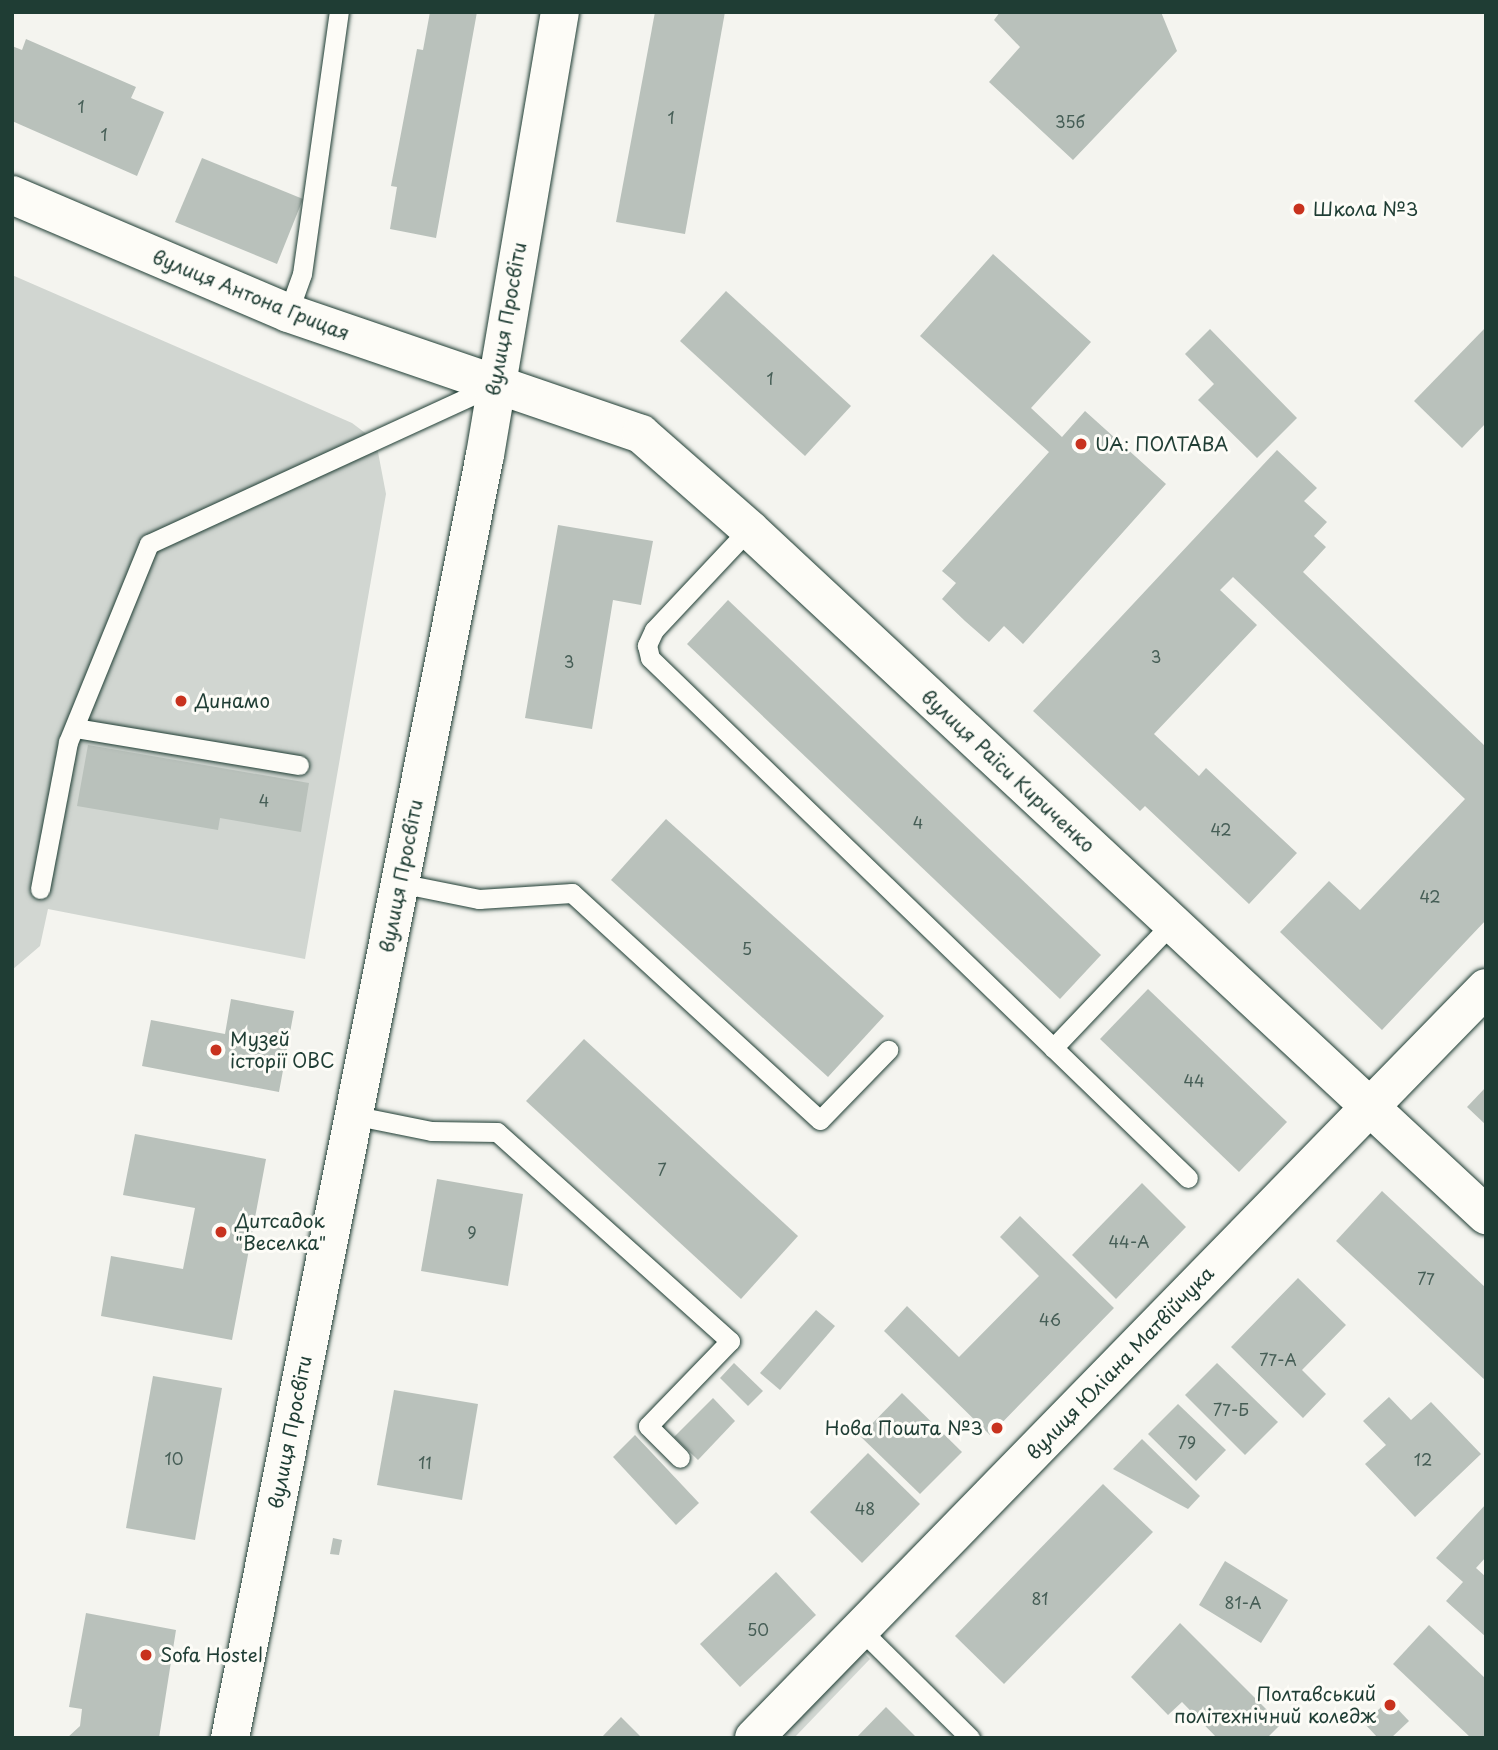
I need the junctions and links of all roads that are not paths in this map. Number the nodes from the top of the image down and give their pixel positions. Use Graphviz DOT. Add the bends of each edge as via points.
graph roads {
  1 [pos="340,12"];
  2 [pos="560,12"];
  3 [pos="12,195"];
  4 [pos="288,313"];
  5 [pos="494,386"];
  6 [pos="749,529"];
  7 [pos="75,728"];
  8 [pos="299,765"];
  9 [pos="399,883"];
  10 [pos="40,889"];
  11 [pos="1172,923"];
  12 [pos="1486,988"];
  13 [pos="1053,1048"];
  14 [pos="888,1050"];
  15 [pos="1370,1108"];
  16 [pos="352,1115"];
  17 [pos="1188,1178"];
  18 [pos="1486,1215"];
  19 [pos="680,1458"];
  20 [pos="860,1629"];
  21 [pos="230,1738"];
  22 [pos="754,1738"];
  23 [pos="970,1738"];
  1 -- 4 [label="lane" via="302,274"];
  2 -- 5 [label="street, вулиця Просвіти"];
  3 -- 4 [label="street, вулиця Антона Грицая"];
  4 -- 5 [label="street, вулиця Антона Грицая"];
  5 -- 6 [label="street, вулиця Раїси Кириченко" via="641,435"];
  5 -- 7 [label="lane" via="149,544"];
  5 -- 9 [label="street, вулиця Просвіти" via="485,455"];
  6 -- 11 [label="street, вулиця Раїси Кириченко"];
  6 -- 13 [label="lane" via="654,630 647,645 650,658"];
  7 -- 8 [label="lane"];
  7 -- 10 [label="lane"];
  9 -- 14 [label="lane" via="479,899 572,893 820,1120"];
  9 -- 16 [label="street, вулиця Просвіти"];
  11 -- 13 [label="lane"];
  11 -- 15 [label="street, вулиця Раїси Кириченко"];
  12 -- 15 [label="street, вулиця Юліана Матвійчука"];
  13 -- 17 [label="lane"];
  15 -- 18 [label="street, вулиця Раїси Кириченко"];
  15 -- 20 [label="street, вулиця Юліана Матвійчука"];
  16 -- 19 [label="lane" via="431,1131 498,1132 730,1341 648,1426"];
  16 -- 21 [label="street, вулиця Просвіти"];
  20 -- 22 [label="street, вулиця Юліана Матвійчука"];
  20 -- 23 [label="lane"];
}
